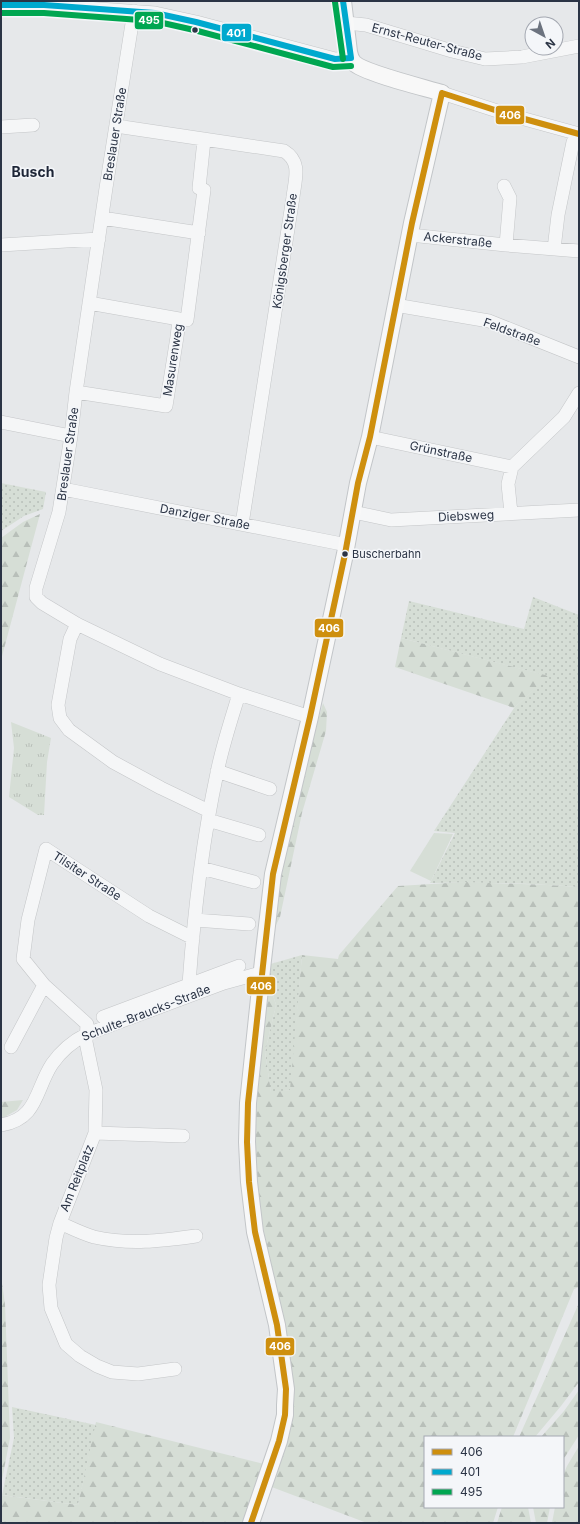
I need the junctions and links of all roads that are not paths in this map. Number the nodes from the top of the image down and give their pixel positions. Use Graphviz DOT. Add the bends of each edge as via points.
graph roads {
  1 [pos="343,1"];
  2 [pos="1,5"];
  3 [pos="134,12"];
  4 [pos="346,23"];
  5 [pos="579,46"];
  6 [pos="351,58"];
  7 [pos="442,92"];
  8 [pos="33,125"];
  9 [pos="116,126"];
  10 [pos="1,127"];
  11 [pos="576,138"];
  12 [pos="204,140"];
  13 [pos="504,186"];
  14 [pos="102,218"];
  15 [pos="198,233"];
  16 [pos="410,235"];
  17 [pos="99,239"];
  18 [pos="1,245"];
  19 [pos="506,246"];
  20 [pos="554,249"];
  21 [pos="579,251"];
  22 [pos="89,303"];
  23 [pos="396,305"];
  24 [pos="179,319"];
  25 [pos="579,357"];
  26 [pos="76,392"];
  27 [pos="579,392"];
  28 [pos="1,422"];
  29 [pos="71,436"];
  30 [pos="370,437"];
  31 [pos="512,467"];
  32 [pos="63,489"];
  33 [pos="579,510"];
  34 [pos="353,512"];
  35 [pos="511,513"];
  36 [pos="242,524"];
  37 [pos="347,545"];
  38 [pos="77,624"];
  39 [pos="239,694"];
  40 [pos="310,717"];
  41 [pos="217,771"];
  42 [pos="270,789"];
  43 [pos="209,816"];
  44 [pos="259,835"];
  45 [pos="201,868"];
  46 [pos="254,882"];
  47 [pos="195,920"];
  48 [pos="249,924"];
  49 [pos="193,938"];
  50 [pos="239,966"];
  51 [pos="261,973"];
  52 [pos="189,984"];
  53 [pos="44,985"];
  54 [pos="103,1016"];
  55 [pos="87,1034"];
  56 [pos="11,1047"];
  57 [pos="1,1125"];
  58 [pos="95,1133"];
  59 [pos="183,1136"];
  60 [pos="60,1223"];
  61 [pos="196,1236"];
  62 [pos="175,1370"];
  63 [pos="251,1523"];
  1 -- 4 [label="main road"];
  2 -- 3 [label="street" via="44,5"];
  3 -- 6 [label="street" via="155,13 335,58"];
  3 -- 9 [label="street, Breslauer Straße"];
  4 -- 5 [label="street, Ernst-Reuter-Straße" via="366,25 485,59 522,57"];
  4 -- 6 [label="main road"];
  6 -- 7 [label="main road" via="359,67"];
  7 -- 11 [label="street"];
  7 -- 16 [label="main road"];
  8 -- 10 [label="street"];
  9 -- 12 [label="street, Königsberger Straße"];
  9 -- 14 [label="street, Breslauer Straße"];
  11 -- 20 [label="street" via="558,215"];
  12 -- 15 [label="street, Masurenweg" via="199,188 204,190"];
  12 -- 36 [label="street, Königsberger Straße" via="284,151 294,160 297,168"];
  13 -- 19 [label="street, Ackerstraße" via="510,198"];
  14 -- 15 [label="street"];
  14 -- 17 [label="street, Breslauer Straße"];
  15 -- 24 [label="street, Masurenweg" via="187,320"];
  16 -- 19 [label="street, Ackerstraße"];
  16 -- 23 [label="main road"];
  17 -- 18 [label="street"];
  17 -- 22 [label="street, Breslauer Straße"];
  19 -- 20 [label="street, Ackerstraße"];
  20 -- 21 [label="street, Ackerstraße"];
  22 -- 24 [label="street"];
  22 -- 26 [label="street, Breslauer Straße"];
  23 -- 25 [label="street, Feldstraße" via="489,321"];
  23 -- 30 [label="main road"];
  24 -- 26 [label="street, Masurenweg" via="166,406"];
  26 -- 29 [label="street, Breslauer Straße"];
  27 -- 31 [label="street" via="564,417"];
  28 -- 29 [label="street"];
  29 -- 32 [label="street, Breslauer Straße"];
  30 -- 31 [label="street, Grünstraße"];
  30 -- 34 [label="main road"];
  31 -- 35 [label="street" via="508,484"];
  32 -- 36 [label="street, Danziger Straße"];
  32 -- 38 [label="street, Breslauer Straße" via="59,512 36,588 36,597"];
  33 -- 35 [label="street, Diebsweg"];
  34 -- 35 [label="street, Diebsweg" via="390,520"];
  34 -- 37 [label="main road"];
  36 -- 37 [label="street, Danziger Straße"];
  37 -- 40 [label="main road"];
  38 -- 39 [label="street, Breslauer Straße" via="160,664"];
  38 -- 43 [label="street" via="70,639 58,705 60,718 69,730 113,762"];
  39 -- 40 [label="street, Breslauer Straße"];
  39 -- 41 [label="street"];
  40 -- 51 [label="main road" via="273,874"];
  41 -- 42 [label="street"];
  41 -- 43 [label="street"];
  43 -- 44 [label="street"];
  43 -- 45 [label="street"];
  45 -- 46 [label="street"];
  45 -- 47 [label="street"];
  47 -- 48 [label="street"];
  47 -- 49 [label="street"];
  49 -- 52 [label="street"];
  49 -- 53 [label="street, Tilsiter Straße" via="149,916 46,849 28,920 23,959"];
  50 -- 52 [label="street"];
  51 -- 55 [label="street, Schulte-Braucks-Straße" via="224,983"];
  51 -- 63 [label="main road" via="248,1103 248,1182 255,1232 277,1325 286,1389 285,1415 279,1441"];
  52 -- 54 [label="street"];
  53 -- 55 [label="street, Tilsiter Straße" via="87,1024"];
  53 -- 56 [label="street"];
  55 -- 57 [label="street, Schulte-Braucks-Straße" via="72,1042 52,1064 28,1112 17,1120"];
  55 -- 58 [label="street, Am Reitplatz" via="86,1042 96,1090"];
  58 -- 59 [label="street, Am Reitplatz"];
  58 -- 60 [label="street, Am Reitplatz"];
  60 -- 61 [label="street, Am Reitplatz" via="93,1237 120,1241 155,1242"];
  60 -- 62 [label="street, Am Reitplatz" via="49,1285 51,1308 66,1344 80,1356 112,1372 138,1374"];
}
